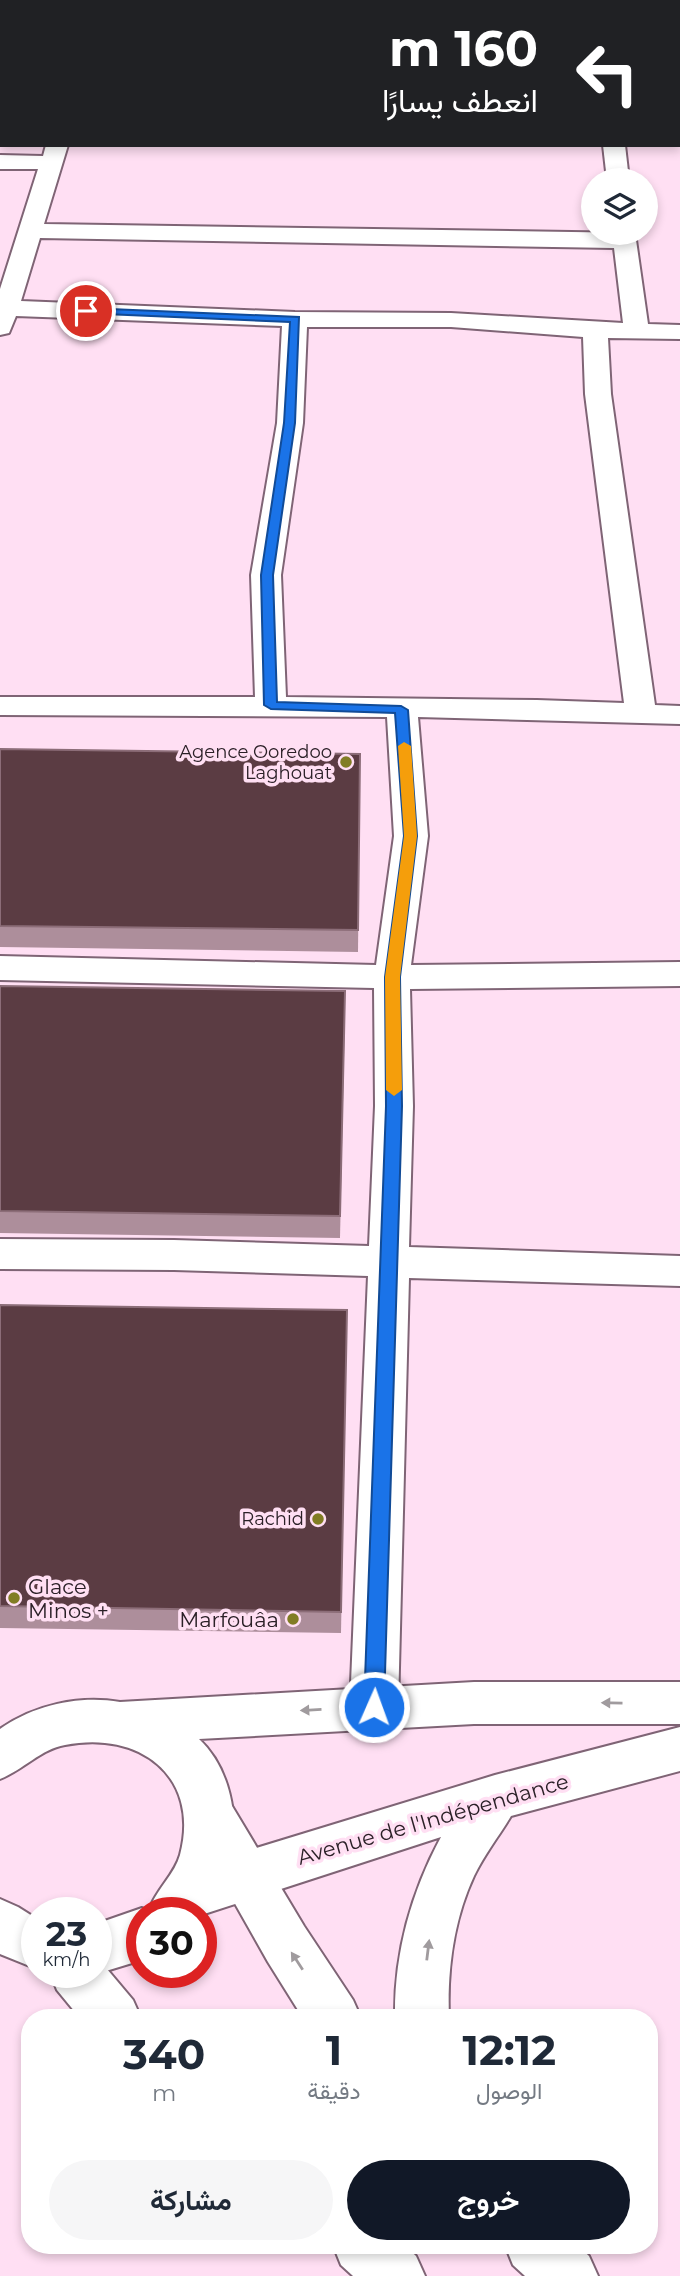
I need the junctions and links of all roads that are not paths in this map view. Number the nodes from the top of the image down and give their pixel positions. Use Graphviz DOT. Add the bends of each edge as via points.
graph roads {
  1 [pos="666,0"];
  2 [pos="680,0"];
  3 [pos="614,147"];
  4 [pos="55,154"];
  5 [pos="0,162"];
  6 [pos="617,168"];
  7 [pos="32,231"];
  8 [pos="581,237"];
  9 [pos="625,245"];
  10 [pos="2,315"];
  11 [pos="295,319"];
  12 [pos="595,330"];
  13 [pos="636,331"];
  14 [pos="680,332"];
  15 [pos="271,705"];
  16 [pos="0,706"];
  17 [pos="401,710"];
  18 [pos="641,714"];
  19 [pos="680,715"];
  20 [pos="0,968"];
  21 [pos="680,974"];
  22 [pos="392,977"];
  23 [pos="0,1254"];
  24 [pos="388,1261"];
  25 [pos="680,1271"];
  26 [pos="680,1703"];
  27 [pos="374,1707"];
  28 [pos="0,1722"];
  29 [pos="125,1722"];
  30 [pos="50,1726"];
  31 [pos="680,1749"];
  32 [pos="0,1757"];
  33 [pos="495,1798"];
  34 [pos="211,1817"];
  35 [pos="245,1877"];
  36 [pos="183,1897"];
  37 [pos="194,1897"];
  38 [pos="89,1988"];
  39 [pos="107,2009"];
  40 [pos="328,2009"];
  41 [pos="421,2009"];
  42 [pos="371,2254"];
  43 [pos="543,2254"];
  44 [pos="396,2276"];
  45 [pos="569,2276"];
  1 -- 2 [label="street"];
  3 -- 6 [label="street"];
  4 -- 5 [label="street"];
  4 -- 7 [label="street"];
  7 -- 8 [label="street"];
  7 -- 10 [label="street"];
  9 -- 13 [label="street"];
  10 -- 11 [label="street"];
  11 -- 12 [label="street" via="451,320"];
  11 -- 15 [label="street" via="290,423 267,575"];
  12 -- 13 [label="street"];
  12 -- 18 [label="street" via="598,394"];
  13 -- 14 [label="street"];
  15 -- 16 [label="street"];
  15 -- 17 [label="street"];
  17 -- 18 [label="street"];
  17 -- 22 [label="street" via="411,836"];
  18 -- 19 [label="street"];
  20 -- 22 [label="street"];
  21 -- 22 [label="street"];
  22 -- 24 [label="street" via="394,1106"];
  23 -- 24 [label="street"];
  24 -- 25 [label="street"];
  24 -- 27 [label="street"];
  26 -- 27 [label="street, one-way"];
  27 -- 29 [label="street, one-way"];
  28 -- 30 [label="street"];
  29 -- 30 [label="street" via="88,1718"];
  29 -- 34 [label="street" via="157,1735 184,1756 202,1784"];
  30 -- 32 [label="street" via="13,1744"];
  31 -- 33 [label="street, Avenue de l'Indépendance"];
  33 -- 35 [label="street, Avenue de l'Indépendance"];
  41 -- 33 [label="street, one-way" via="431,1928 457,1859"];
  34 -- 35 [label="street"];
  34 -- 36 [label="street" via="207,1856"];
  35 -- 37 [label="street, Avenue de l'Indépendance"];
  40 -- 35 [label="street, one-way"];
  38 -- 39 [label="street"];
  42 -- 44 [label="street"];
  43 -- 45 [label="street"];
}
